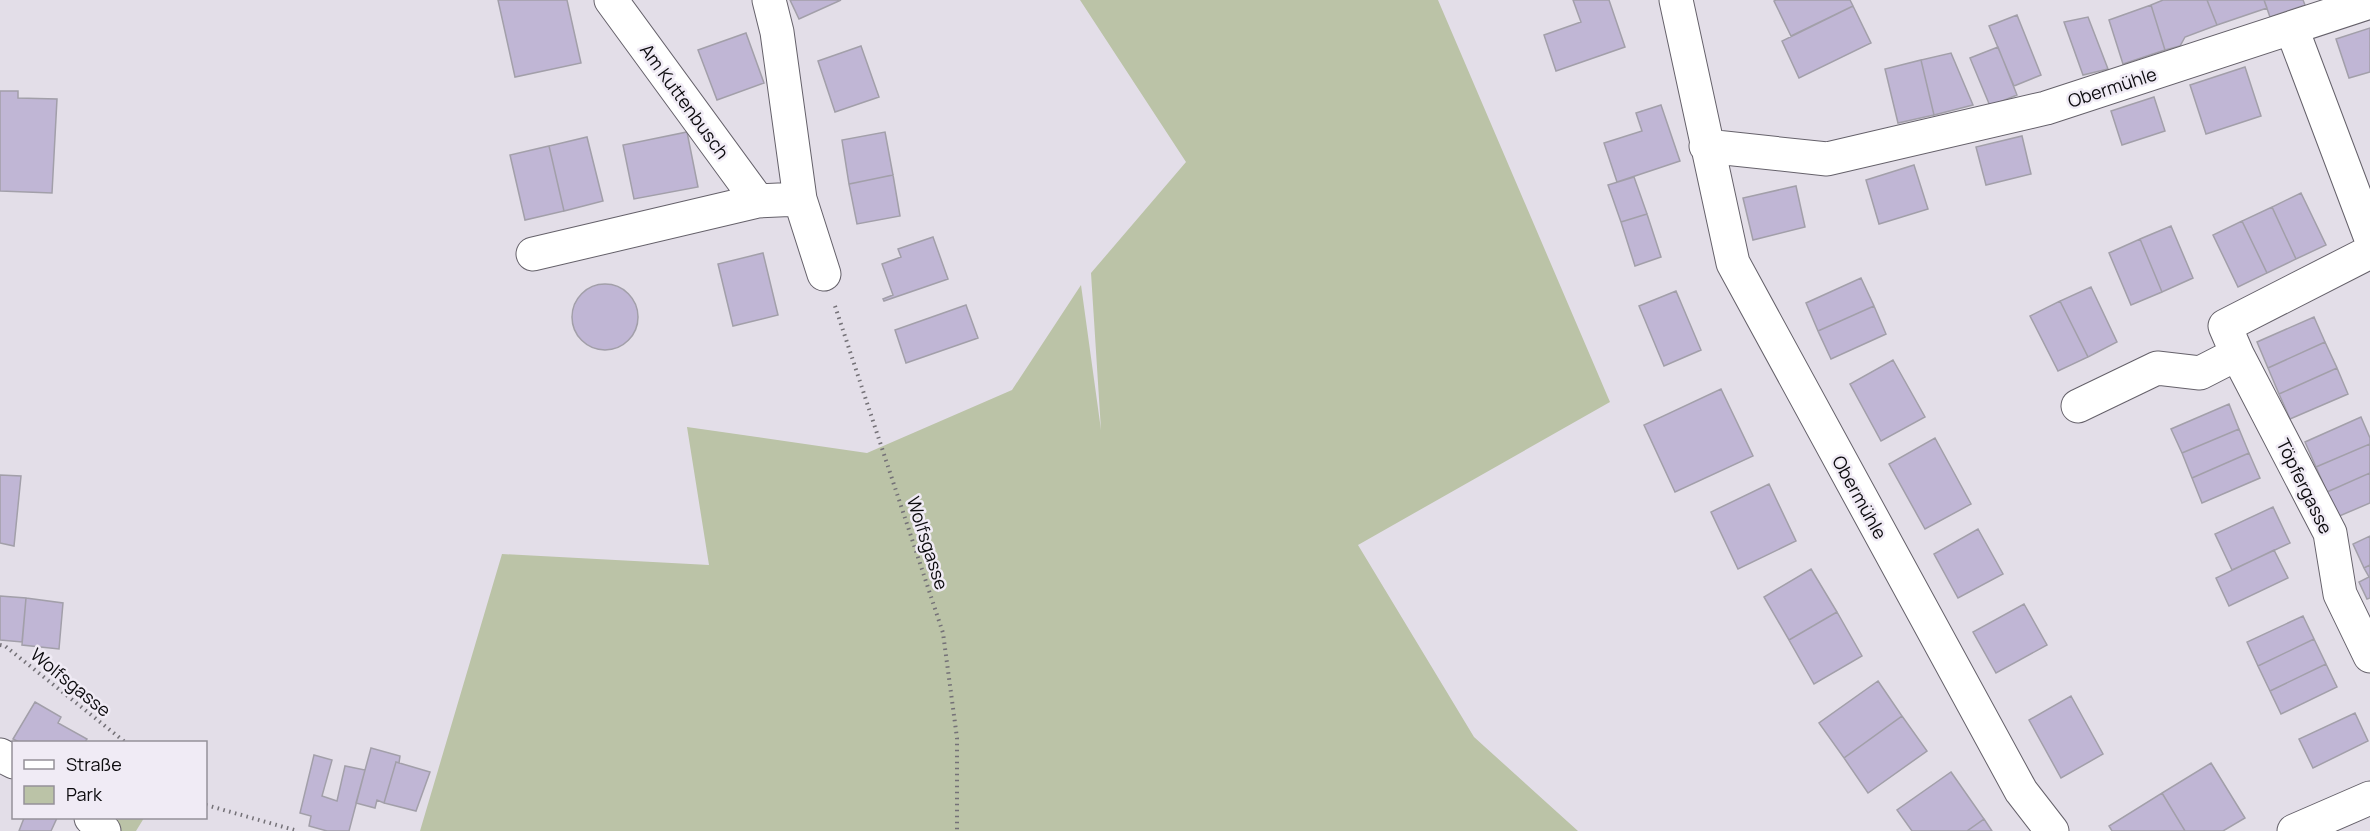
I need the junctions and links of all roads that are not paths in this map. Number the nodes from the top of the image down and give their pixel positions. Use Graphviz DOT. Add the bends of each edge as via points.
graph roads {
  1 [pos="611,0"];
  2 [pos="768,0"];
  3 [pos="1676,0"];
  4 [pos="2370,2"];
  5 [pos="2292,29"];
  6 [pos="1706,146"];
  7 [pos="800,199"];
  8 [pos="758,201"];
  9 [pos="2370,236"];
  10 [pos="2370,252"];
  11 [pos="533,254"];
  12 [pos="824,274"];
  13 [pos="2238,354"];
  14 [pos="2078,406"];
  15 [pos="2370,656"];
  16 [pos="2370,798"];
  17 [pos="92,819"];
  18 [pos="104,831"];
  19 [pos="2052,831"];
  20 [pos="2294,831"];
  1 -- 8 [label="street, Am Kuttenbusch"];
  2 -- 7 [label="street" via="777,32"];
  3 -- 6 [label="street, Obermühle"];
  4 -- 5 [label="street, Obermühle"];
  5 -- 6 [label="street, Obermühle" via="2046,108 1827,159"];
  5 -- 9 [label="street"];
  6 -- 19 [label="street, Obermühle" via="1733,263 2021,791"];
  7 -- 8 [label="street"];
  7 -- 12 [label="street"];
  8 -- 11 [label="street"];
  10 -- 13 [label="street, Töpfergasse" via="2226,326"];
  13 -- 14 [label="street" via="2200,373 2157,368"];
  13 -- 15 [label="street, Töpfergasse" via="2330,533 2340,594"];
  16 -- 20 [label="street"];
  17 -- 18 [label="street"];
}
